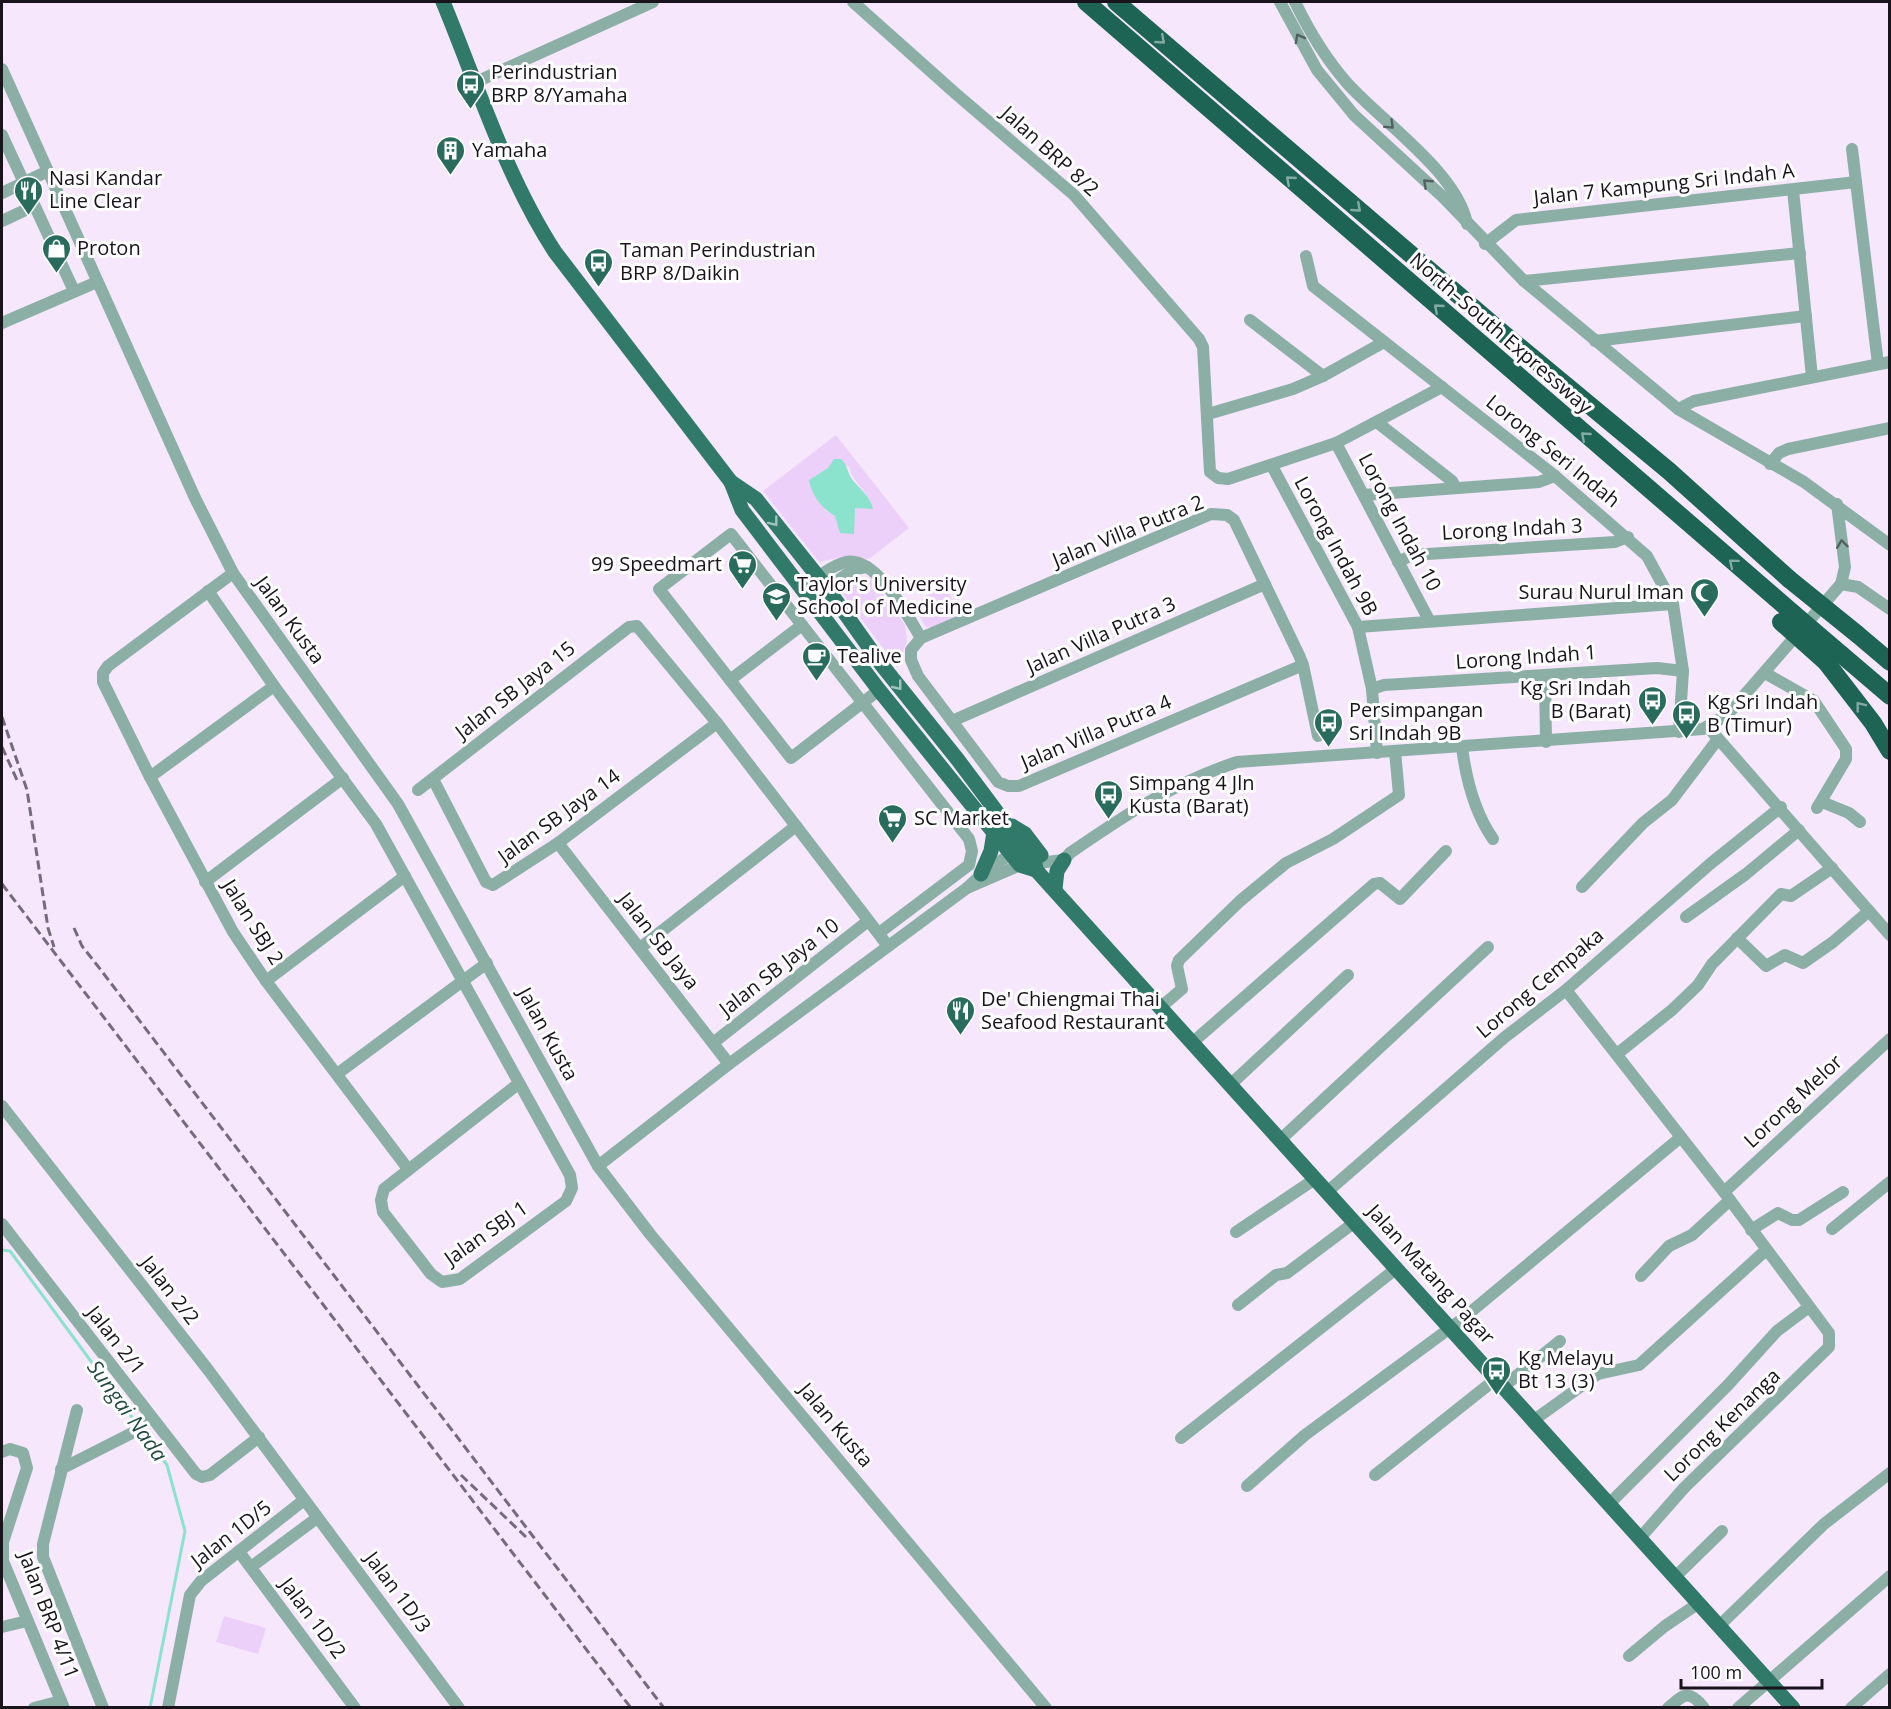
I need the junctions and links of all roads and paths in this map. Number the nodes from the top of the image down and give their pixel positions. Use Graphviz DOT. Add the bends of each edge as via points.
graph roads {
  1 [pos="443,2"];
  2 [pos="653,2"];
  3 [pos="853,2"];
  4 [pos="1086,2"];
  5 [pos="1116,2"];
  6 [pos="1280,2"];
  7 [pos="1295,2"];
  8 [pos="2,69"];
  9 [pos="476,82"];
  10 [pos="2,135"];
  11 [pos="1852,149"];
  12 [pos="48,171"];
  13 [pos="1856,182"];
  14 [pos="23,183"];
  15 [pos="1793,189"];
  16 [pos="2,193"];
  17 [pos="34,206"];
  18 [pos="2,221"];
  19 [pos="1467,225"];
  20 [pos="1485,244"];
  21 [pos="1800,253"];
  22 [pos="1306,256"];
  23 [pos="97,282"];
  24 [pos="1524,282"];
  25 [pos="74,291"];
  26 [pos="1806,316"];
  27 [pos="1250,320"];
  28 [pos="2,323"];
  29 [pos="1595,341"];
  30 [pos="1384,342"];
  31 [pos="1884,363"];
  32 [pos="1323,376"];
  33 [pos="1812,376"];
  34 [pos="1442,387"];
  35 [pos="1678,409"];
  36 [pos="1208,414"];
  37 [pos="1378,423"];
  38 [pos="1890,428"];
  39 [pos="1336,443"];
  40 [pos="1770,464"];
  41 [pos="1272,466"];
  42 [pos="1555,476"];
  43 [pos="731,482"];
  44 [pos="1456,488"];
  45 [pos="1364,495"];
  46 [pos="1837,504"];
  47 [pos="1628,537"];
  48 [pos="1890,545"];
  49 [pos="1398,562"];
  50 [pos="233,573"];
  51 [pos="822,583"];
  52 [pos="1265,584"];
  53 [pos="1841,584"];
  54 [pos="208,591"];
  55 [pos="807,594"];
  56 [pos="1673,604"];
  57 [pos="1890,609"];
  58 [pos="1429,620"];
  59 [pos="802,625"];
  60 [pos="1358,627"];
  61 [pos="1857,634"];
  62 [pos="921,638"];
  63 [pos="1890,649"];
  64 [pos="1834,659"];
  65 [pos="1890,662"];
  66 [pos="1303,665"];
  67 [pos="1683,671"];
  68 [pos="1765,673"];
  69 [pos="1545,675"];
  70 [pos="730,680"];
  71 [pos="274,686"];
  72 [pos="1372,689"];
  73 [pos="879,690"];
  74 [pos="1890,696"];
  75 [pos="862,702"];
  76 [pos="952,721"];
  77 [pos="717,723"];
  78 [pos="1708,727"];
  79 [pos="1679,732"];
  80 [pos="1318,736"];
  81 [pos="1718,738"];
  82 [pos="1546,742"];
  83 [pos="1462,747"];
  84 [pos="1890,751"];
  85 [pos="1395,752"];
  86 [pos="1377,753"];
  87 [pos="958,760"];
  88 [pos="150,777"];
  89 [pos="344,778"];
  90 [pos="433,779"];
  91 [pos="951,780"];
  92 [pos="418,790"];
  93 [pos="1781,807"];
  94 [pos="1860,822"];
  95 [pos="796,826"];
  96 [pos="999,828"];
  97 [pos="1799,830"];
  98 [pos="1493,839"];
  99 [pos="558,843"];
  100 [pos="1446,851"];
  101 [pos="1067,856"];
  102 [pos="1029,860"];
  103 [pos="1832,868"];
  104 [pos="981,874"];
  105 [pos="405,876"];
  106 [pos="205,882"];
  107 [pos="1582,887"];
  108 [pos="967,888"];
  109 [pos="1054,889"];
  110 [pos="1869,911"];
  111 [pos="904,914"];
  112 [pos="1686,917"];
  113 [pos="868,921"];
  114 [pos="915,927"];
  115 [pos="879,933"];
  116 [pos="1890,935"];
  117 [pos="1737,938"];
  118 [pos="888,946"];
  119 [pos="1488,947"];
  120 [pos="640,948"];
  121 [pos="487,963"];
  122 [pos="1348,975"];
  123 [pos="266,981"];
  124 [pos="462,981"];
  125 [pos="1566,990"];
  126 [pos="1161,1007"];
  127 [pos="1890,1039"];
  128 [pos="1193,1042"];
  129 [pos="713,1043"];
  130 [pos="1617,1054"];
  131 [pos="729,1064"];
  132 [pos="337,1074"];
  133 [pos="518,1084"];
  134 [pos="1230,1085"];
  135 [pos="2,1106"];
  136 [pos="1681,1137"];
  137 [pos="1280,1140"];
  138 [pos="598,1166"];
  139 [pos="408,1169"];
  140 [pos="1315,1179"];
  141 [pos="1890,1182"];
  142 [pos="1327,1192"];
  143 [pos="1843,1192"];
  144 [pos="1727,1196"];
  145 [pos="1355,1222"];
  146 [pos="2,1224"];
  147 [pos="1832,1229"];
  148 [pos="1751,1230"];
  149 [pos="1236,1232"];
  150 [pos="1765,1251"];
  151 [pos="1397,1268"];
  152 [pos="1641,1276"];
  153 [pos="1238,1305"];
  154 [pos="1809,1307"];
  155 [pos="1450,1326"];
  156 [pos="1560,1341"];
  157 [pos="1500,1382"];
  158 [pos="77,1410"];
  159 [pos="1534,1420"];
  160 [pos="143,1425"];
  161 [pos="259,1437"];
  162 [pos="1181,1438"];
  163 [pos="2,1452"];
  164 [pos="61,1469"];
  165 [pos="1890,1473"];
  166 [pos="1375,1475"];
  167 [pos="1247,1486"];
  168 [pos="304,1500"];
  169 [pos="1610,1503"];
  170 [pos="317,1518"];
  171 [pos="1722,1532"];
  172 [pos="1640,1538"];
  173 [pos="2,1543"];
  174 [pos="240,1553"];
  175 [pos="251,1567"];
  176 [pos="1890,1576"];
  177 [pos="1675,1577"];
  178 [pos="1699,1604"];
  179 [pos="27,1621"];
  180 [pos="1719,1626"];
  181 [pos="2,1627"];
  182 [pos="1629,1656"];
  183 [pos="1890,1674"];
  184 [pos="1770,1682"];
  185 [pos="63,1704"];
  186 [pos="34,1707"];
  187 [pos="103,1707"];
  188 [pos="168,1707"];
  189 [pos="355,1707"];
  190 [pos="459,1707"];
  191 [pos="1046,1707"];
  192 [pos="1668,1707"];
  193 [pos="1704,1707"];
  194 [pos="1738,1707"];
  195 [pos="1793,1707"];
  196 [pos="1851,1707"];
  1 -- 9 [label="main road"];
  2 -- 9 [label="street"];
  3 -- 36 [label="street, Jalan BRP 8/2" via="1074,195 1203,347"];
  64 -- 4 [label="highway, North–South Expressway, one-way, bridge" via="1772,608 1767,592"];
  5 -- 61 [label="highway, North–South Expressway, one-way, bridge"];
  19 -- 6 [label="street, one-way" via="1443,197 1354,115 1317,70"];
  7 -- 19 [label="street, one-way" via="1328,60 1348,84 1447,181 1464,207"];
  8 -- 12 [label="street, Jalan Kusta"];
  9 -- 43 [label="main road" via="541,229 588,297"];
  10 -- 14 [label="street"];
  11 -- 13 [label="street"];
  12 -- 14 [label="street"];
  12 -- 23 [label="street, Jalan Kusta"];
  13 -- 15 [label="street, Jalan 7 Kampung Sri Indah A"];
  13 -- 31 [label="street"];
  14 -- 16 [label="street"];
  14 -- 17 [label="street"];
  15 -- 20 [label="street, Jalan 7 Kampung Sri Indah A" via="1516,220"];
  15 -- 21 [label="street"];
  17 -- 18 [label="street"];
  17 -- 25 [label="street"];
  19 -- 20 [label="street"];
  20 -- 24 [label="street"];
  21 -- 24 [label="street"];
  21 -- 26 [label="street"];
  22 -- 30 [label="street, Lorong Seri Indah" via="1313,286"];
  23 -- 25 [label="street"];
  23 -- 50 [label="street, Jalan Kusta"];
  24 -- 29 [label="street"];
  25 -- 28 [label="street"];
  26 -- 29 [label="street"];
  26 -- 33 [label="street"];
  27 -- 32 [label="street"];
  29 -- 35 [label="street"];
  30 -- 32 [label="street"];
  30 -- 34 [label="street, Lorong Seri Indah"];
  31 -- 33 [label="street"];
  32 -- 36 [label="street"];
  33 -- 35 [label="street" via="1694,401"];
  34 -- 37 [label="street"];
  34 -- 42 [label="street, Lorong Seri Indah"];
  35 -- 40 [label="street"];
  36 -- 41 [label="street" via="1210,472 1218,478 1228,478"];
  37 -- 39 [label="street"];
  37 -- 44 [label="street"];
  38 -- 40 [label="street" via="1788,449"];
  39 -- 41 [label="street"];
  39 -- 45 [label="street, Lorong Indah 10"];
  40 -- 46 [label="street"];
  41 -- 60 [label="street, Lorong Indah 9B"];
  42 -- 44 [label="street" via="1539,482"];
  42 -- 47 [label="street, Lorong Seri Indah"];
  43 -- 51 [label="main road, one-way" via="756,499"];
  43 -- 55 [label="main road" via="742,510"];
  44 -- 45 [label="street"];
  45 -- 49 [label="street, Lorong Indah 10"];
  46 -- 48 [label="street"];
  53 -- 46 [label="street, one-way" via="1845,567"];
  47 -- 49 [label="street, Lorong Indah 3" via="1615,542 1412,555"];
  47 -- 56 [label="street, Lorong Seri Indah" via="1647,556"];
  49 -- 58 [label="street, Lorong Indah 10"];
  50 -- 54 [label="street"];
  50 -- 121 [label="street, Jalan Kusta" via="398,804"];
  51 -- 55 [label="street"];
  51 -- 62 [label="street" via="834,566 849,561 868,567 880,578"];
  51 -- 87 [label="main road, one-way"];
  52 -- 62 [label="street, Jalan Villa Putra 2" via="1234,520 1227,515 1211,514"];
  52 -- 66 [label="street, Jalan Villa Putra 2"];
  52 -- 76 [label="street, Jalan Villa Putra 3"];
  53 -- 57 [label="street" via="1858,587"];
  53 -- 68 [label="street"];
  54 -- 71 [label="street"];
  54 -- 88 [label="street, Jalan SBJ 2" via="103,673 103,682"];
  55 -- 73 [label="main road"];
  56 -- 58 [label="street"];
  56 -- 67 [label="street, Lorong Seri Indah"];
  58 -- 60 [label="street"];
  59 -- 70 [label="street"];
  59 -- 70 [label="street" via="731,534 659,590"];
  59 -- 75 [label="street"];
  60 -- 72 [label="street, Lorong Indah 9B"];
  61 -- 63 [label="highway"];
  61 -- 65 [label="highway, North–South Expressway"];
  62 -- 76 [label="street, Jalan Villa Putra 4" via="914,644 911,660 918,676"];
  64 -- 74 [label="highway"];
  84 -- 64 [label="highway, one-way"];
  66 -- 76 [label="street, Jalan Villa Putra 4" via="1019,786 998,782"];
  66 -- 80 [label="street, Jalan Villa Putra 2"];
  67 -- 69 [label="street, Lorong Indah 1" via="1657,668"];
  67 -- 79 [label="street, Lorong Seri Indah"];
  68 -- 78 [label="street" via="1728,714"];
  68 -- 94 [label="street" via="1814,701 1846,749 1846,759 1819,805 1849,813"];
  69 -- 72 [label="street, Lorong Indah 1" via="1384,685"];
  69 -- 82 [label="street"];
  70 -- 75 [label="street" via="792,758"];
  71 -- 88 [label="street"];
  71 -- 89 [label="street"];
  72 -- 86 [label="street, Lorong Indah 9B"];
  73 -- 75 [label="street"];
  73 -- 91 [label="main road"];
  75 -- 111 [label="street" via="969,839 972,851 969,865"];
  77 -- 90 [label="street, Jalan SB Jaya 15" via="642,629 629,627"];
  77 -- 95 [label="street"];
  77 -- 99 [label="street, Jalan SB Jaya 14"];
  78 -- 79 [label="street"];
  78 -- 81 [label="street"];
  79 -- 82 [label="street"];
  81 -- 93 [label="street"];
  81 -- 107 [label="street" via="1672,800 1643,823"];
  82 -- 83 [label="street"];
  83 -- 85 [label="street"];
  83 -- 98 [label="street" via="1473,798 1482,824"];
  85 -- 86 [label="street"];
  85 -- 126 [label="street" via="1399,795 1333,839 1286,862 1240,902 1179,960 1182,989"];
  86 -- 101 [label="street" via="1238,762 1209,771 1152,798"];
  87 -- 91 [label="main road" via="950,761"];
  87 -- 96 [label="main road"];
  88 -- 106 [label="street, Jalan SBJ 2"];
  89 -- 105 [label="street"];
  89 -- 106 [label="street"];
  90 -- 92 [label="street, Jalan SB Jaya 15"];
  90 -- 99 [label="street, Jalan SB Jaya 14" via="488,884 496,884"];
  91 -- 96 [label="main road"];
  93 -- 97 [label="street"];
  93 -- 125 [label="street, Lorong Cempaka"];
  95 -- 113 [label="street"];
  95 -- 120 [label="street"];
  96 -- 102 [label="main road"];
  96 -- 102 [label="main road" via="1025,834"];
  96 -- 104 [label="main road"];
  97 -- 103 [label="street"];
  97 -- 112 [label="street"];
  99 -- 120 [label="street, Jalan SB Jaya"];
  100 -- 128 [label="street" via="1400,899 1374,884"];
  101 -- 102 [label="street"];
  101 -- 109 [label="main road" via="1057,872"];
  102 -- 104 [label="street"];
  102 -- 108 [label="street"];
  102 -- 109 [label="main road, Jalan Matang Pagar"];
  103 -- 110 [label="street"];
  103 -- 117 [label="street" via="1791,896 1781,894"];
  104 -- 108 [label="street"];
  105 -- 123 [label="street"];
  105 -- 124 [label="street"];
  106 -- 123 [label="street, Jalan SBJ 2"];
  108 -- 114 [label="street"];
  109 -- 126 [label="main road, Jalan Matang Pagar"];
  110 -- 116 [label="street"];
  110 -- 117 [label="street" via="1803,963 1785,955 1766,966"];
  111 -- 114 [label="street"];
  111 -- 115 [label="street"];
  113 -- 115 [label="street"];
  113 -- 129 [label="street, Jalan SB Jaya 10"];
  114 -- 118 [label="street"];
  115 -- 118 [label="street"];
  117 -- 130 [label="street" via="1698,985"];
  118 -- 131 [label="street"];
  119 -- 137 [label="street"];
  120 -- 129 [label="street, Jalan SB Jaya"];
  121 -- 124 [label="street"];
  121 -- 138 [label="street, Jalan Kusta"];
  122 -- 134 [label="street"];
  123 -- 132 [label="street, Jalan SBJ 2"];
  124 -- 132 [label="street"];
  124 -- 133 [label="street"];
  125 -- 130 [label="street"];
  125 -- 142 [label="street, Lorong Cempaka" via="1505,1037"];
  126 -- 128 [label="main road, Jalan Matang Pagar"];
  127 -- 144 [label="street, Lorong Melor"];
  128 -- 134 [label="main road, Jalan Matang Pagar"];
  129 -- 131 [label="street, Jalan SB Jaya"];
  130 -- 136 [label="street"];
  131 -- 138 [label="street"];
  132 -- 139 [label="street, Jalan SBJ 2"];
  133 -- 139 [label="street"];
  133 -- 139 [label="street, Jalan SBJ 1" via="570,1174 572,1188 566,1201 460,1279 448,1283 431,1274 383,1212 384,1190"];
  134 -- 137 [label="main road, Jalan Matang Pagar"];
  135 -- 161 [label="street, Jalan 2/2"];
  136 -- 144 [label="street"];
  136 -- 155 [label="street"];
  137 -- 140 [label="main road, Jalan Matang Pagar"];
  138 -- 191 [label="street, Jalan Kusta" via="650,1234"];
  140 -- 142 [label="main road, Jalan Matang Pagar"];
  140 -- 149 [label="street"];
  141 -- 147 [label="street"];
  142 -- 145 [label="main road, Jalan Matang Pagar"];
  143 -- 148 [label="street" via="1799,1220 1778,1213"];
  144 -- 148 [label="street"];
  144 -- 152 [label="street, Lorong Melor" via="1692,1235 1669,1246"];
  145 -- 151 [label="main road, Jalan Matang Pagar"];
  145 -- 153 [label="street"];
  146 -- 160 [label="street, Jalan 2/1"];
  148 -- 150 [label="street"];
  150 -- 154 [label="street"];
  150 -- 159 [label="street" via="1639,1365 1598,1374"];
  151 -- 155 [label="main road, Jalan Matang Pagar"];
  151 -- 162 [label="street"];
  154 -- 169 [label="street" via="1777,1331"];
  154 -- 172 [label="street, Lorong Kenanga" via="1829,1334 1829,1347 1684,1488"];
  155 -- 157 [label="main road, Jalan Matang Pagar"];
  155 -- 167 [label="street" via="1314,1428"];
  156 -- 157 [label="street"];
  157 -- 159 [label="main road, Jalan Matang Pagar"];
  157 -- 166 [label="street"];
  158 -- 164 [label="street"];
  159 -- 169 [label="main road, Jalan Matang Pagar"];
  160 -- 161 [label="street, Jalan 2/1" via="202,1477"];
  160 -- 164 [label="street"];
  161 -- 168 [label="street, Jalan 2/2"];
  163 -- 173 [label="street, Jalan BRP 4/11" via="10,1449 23,1454 27,1468"];
  164 -- 187 [label="street" via="43,1557"];
  165 -- 180 [label="street" via="1824,1524"];
  168 -- 170 [label="street, Jalan 1D/3"];
  168 -- 174 [label="street, Jalan 1D/5"];
  169 -- 172 [label="main road, Jalan Matang Pagar"];
  170 -- 175 [label="street"];
  170 -- 190 [label="street, Jalan 1D/3"];
  171 -- 177 [label="street"];
  172 -- 177 [label="main road, Jalan Matang Pagar"];
  173 -- 179 [label="street, Jalan BRP 4/11" via="3,1561"];
  174 -- 175 [label="street, Jalan 1D/2"];
  174 -- 188 [label="street, Jalan 1D/5" via="201,1581 190,1595"];
  175 -- 189 [label="street, Jalan 1D/2"];
  176 -- 184 [label="street"];
  177 -- 178 [label="main road, Jalan Matang Pagar"];
  178 -- 180 [label="main road, Jalan Matang Pagar"];
  178 -- 182 [label="street"];
  179 -- 181 [label="street"];
  179 -- 185 [label="street, Jalan BRP 4/11"];
  180 -- 184 [label="main road, Jalan Matang Pagar"];
  183 -- 196 [label="street"];
  184 -- 194 [label="street"];
  184 -- 195 [label="main road, Jalan Matang Pagar"];
  185 -- 186 [label="street"];
  192 -- 193 [label="street" via="1690,1695"];
}
